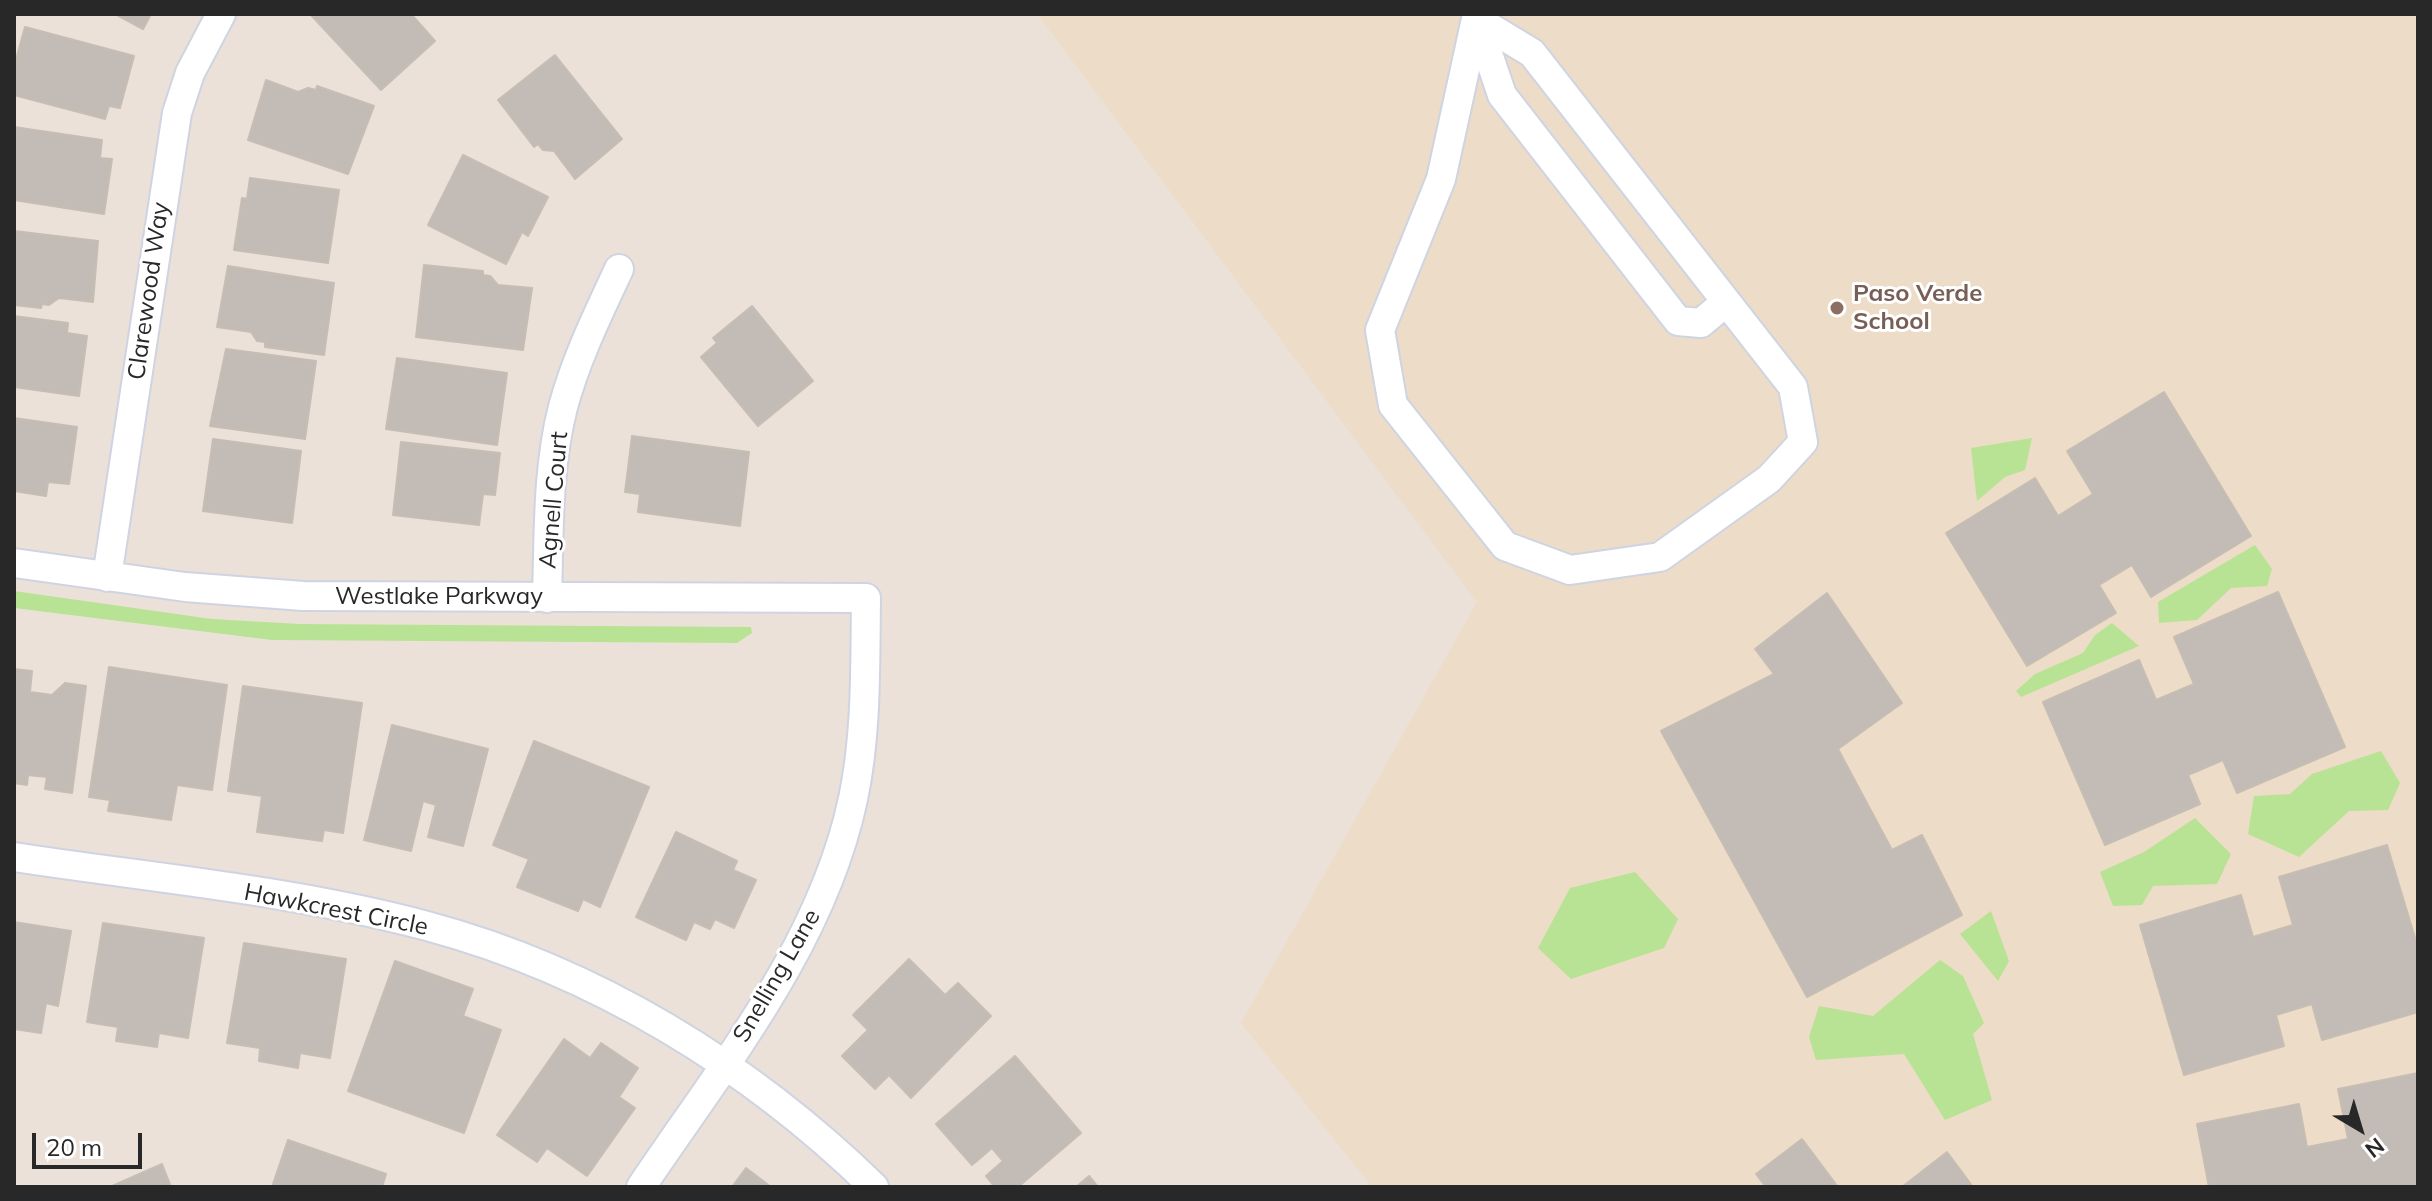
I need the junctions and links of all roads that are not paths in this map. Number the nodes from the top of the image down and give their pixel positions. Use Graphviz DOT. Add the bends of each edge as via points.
graph roads {
  1 [pos="221,14"];
  2 [pos="1474,16"];
  3 [pos="619,269"];
  4 [pos="1726,302"];
  5 [pos="14,563"];
  6 [pos="107,577"];
  7 [pos="547,598"];
  8 [pos="866,598"];
  9 [pos="14,857"];
  10 [pos="724,1063"];
  11 [pos="641,1187"];
  12 [pos="874,1187"];
  1 -- 6 [label="street, Clarewood Way" via="190,73 177,113"];
  2 -- 4 [label="street" via="1532,53"];
  2 -- 4 [label="street" via="1502,95 1678,321 1701,323"];
  2 -- 4 [label="street" via="1441,179 1380,330 1393,405 1505,546 1570,570 1660,557 1769,479 1803,442 1793,387"];
  3 -- 7 [label="street, Agnell Court" via="580,353 563,409 551,476"];
  5 -- 6 [label="street, Westlake Parkway"];
  6 -- 7 [label="street, Westlake Parkway" via="303,596"];
  7 -- 8 [label="street, Westlake Parkway"];
  8 -- 10 [label="street, Snelling Lane" via="864,720 838,855 806,933"];
  9 -- 10 [label="street, Hawkcrest Circle" via="341,906 429,926 596,990"];
  10 -- 11 [label="street, Snelling Lane"];
  10 -- 12 [label="street, Hawkcrest Circle" via="806,1125"];
}
